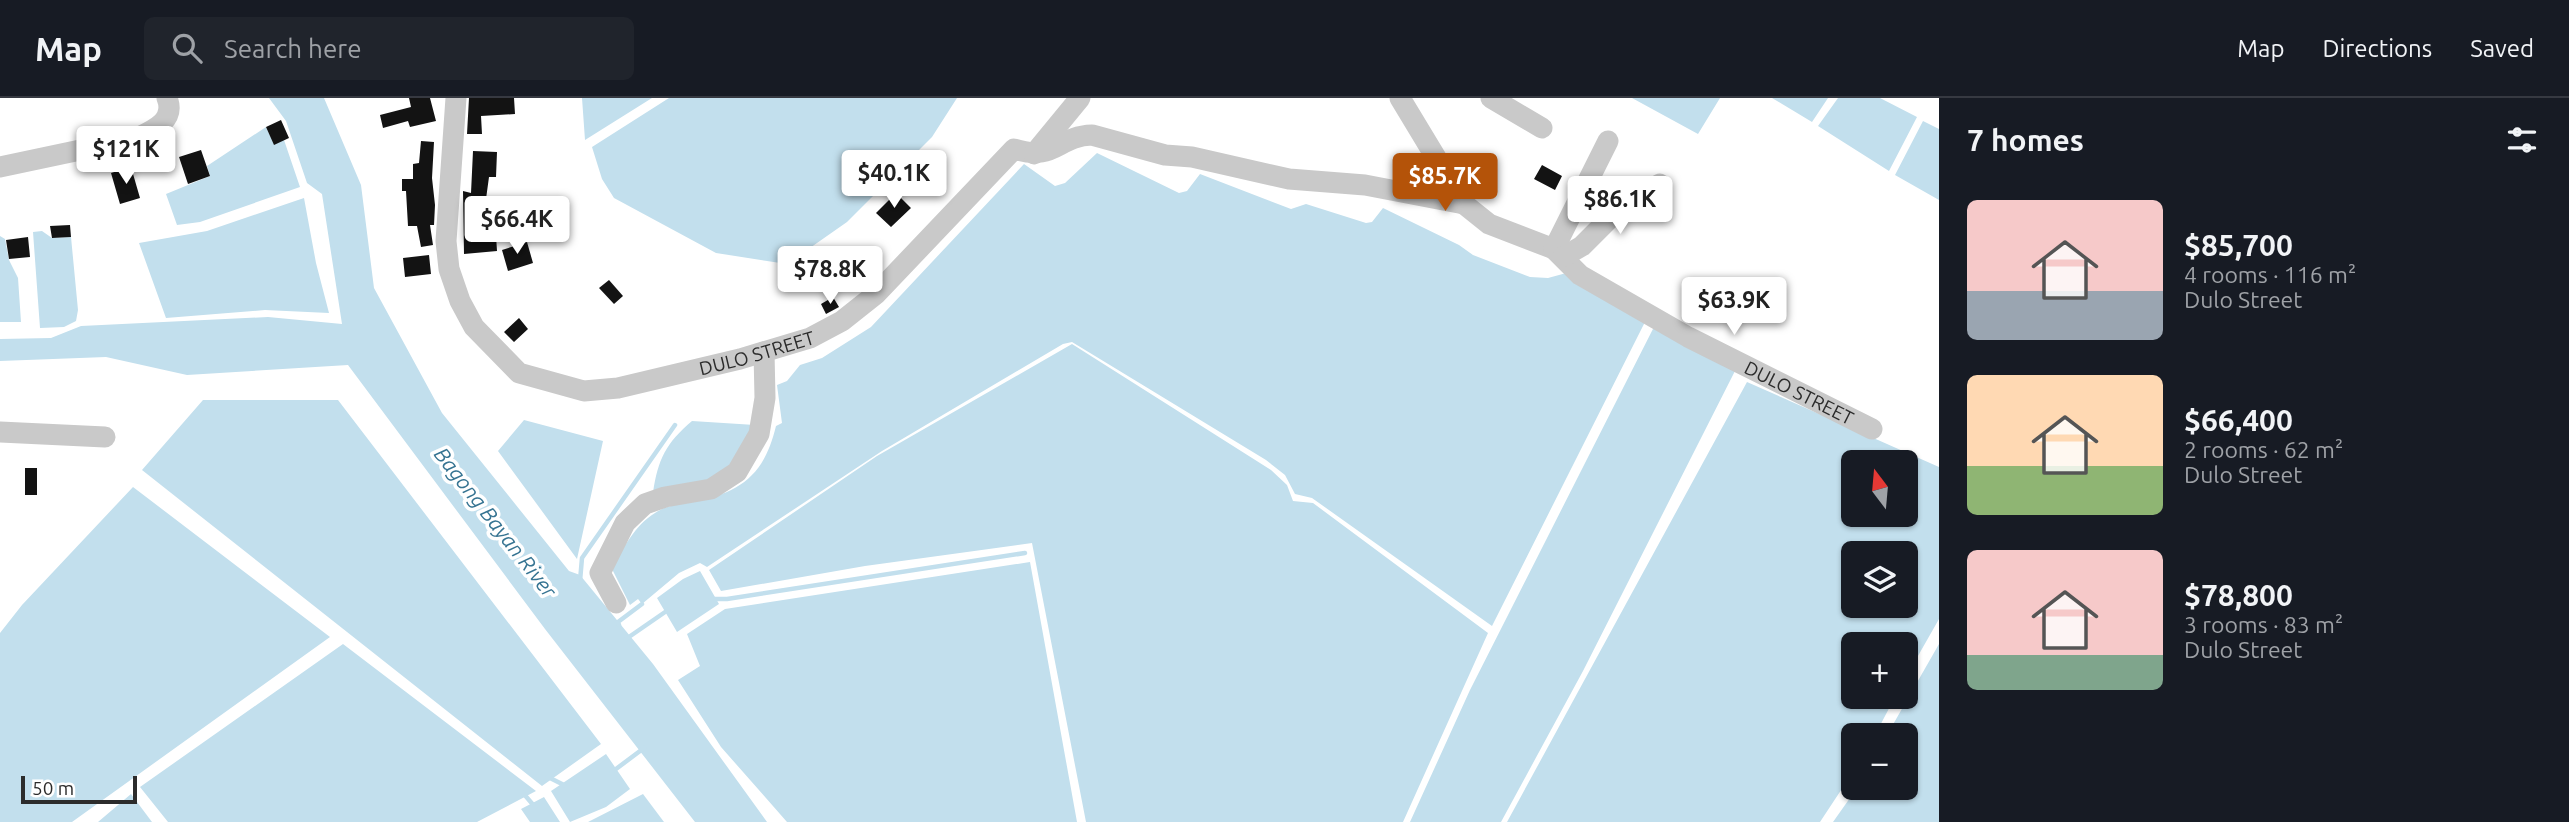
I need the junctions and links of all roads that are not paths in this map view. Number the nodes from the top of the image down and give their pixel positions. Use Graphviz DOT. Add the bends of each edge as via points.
graph roads {
  1 [pos="167,98"];
  2 [pos="456,98"];
  3 [pos="1080,98"];
  4 [pos="1400,98"];
  5 [pos="1491,98"];
  6 [pos="1516,104"];
  7 [pos="1542,128"];
  8 [pos="1608,141"];
  9 [pos="1033,155"];
  10 [pos="0,167"];
  11 [pos="1660,184"];
  12 [pos="1464,204"];
  13 [pos="1559,253"];
  14 [pos="764,352"];
  15 [pos="1872,429"];
  16 [pos="0,432"];
  17 [pos="106,437"];
  18 [pos="616,603"];
  1 -- 10 [label="street" via="167,117 158,129 137,138"];
  2 -- 14 [label="street, DULO STREET" via="446,241 449,270 474,327 519,373 584,391 618,388"];
  3 -- 9 [label="street"];
  4 -- 12 [label="street"];
  5 -- 6 [label="street"];
  6 -- 7 [label="street"];
  8 -- 13 [label="street"];
  9 -- 12 [label="street, DULO STREET" via="1092,135 1165,155 1289,179 1365,185"];
  9 -- 14 [label="street, DULO STREET" via="1014,149 1007,154 876,294 842,321 810,338"];
  11 -- 13 [label="street" via="1625,203 1582,246"];
  12 -- 13 [label="street" via="1489,223"];
  13 -- 15 [label="street, DULO STREET" via="1580,275 1688,337"];
  14 -- 18 [label="street" via="765,398 757,443 737,472 722,484 652,501 625,523 600,573"];
  16 -- 17 [label="street"];
}
